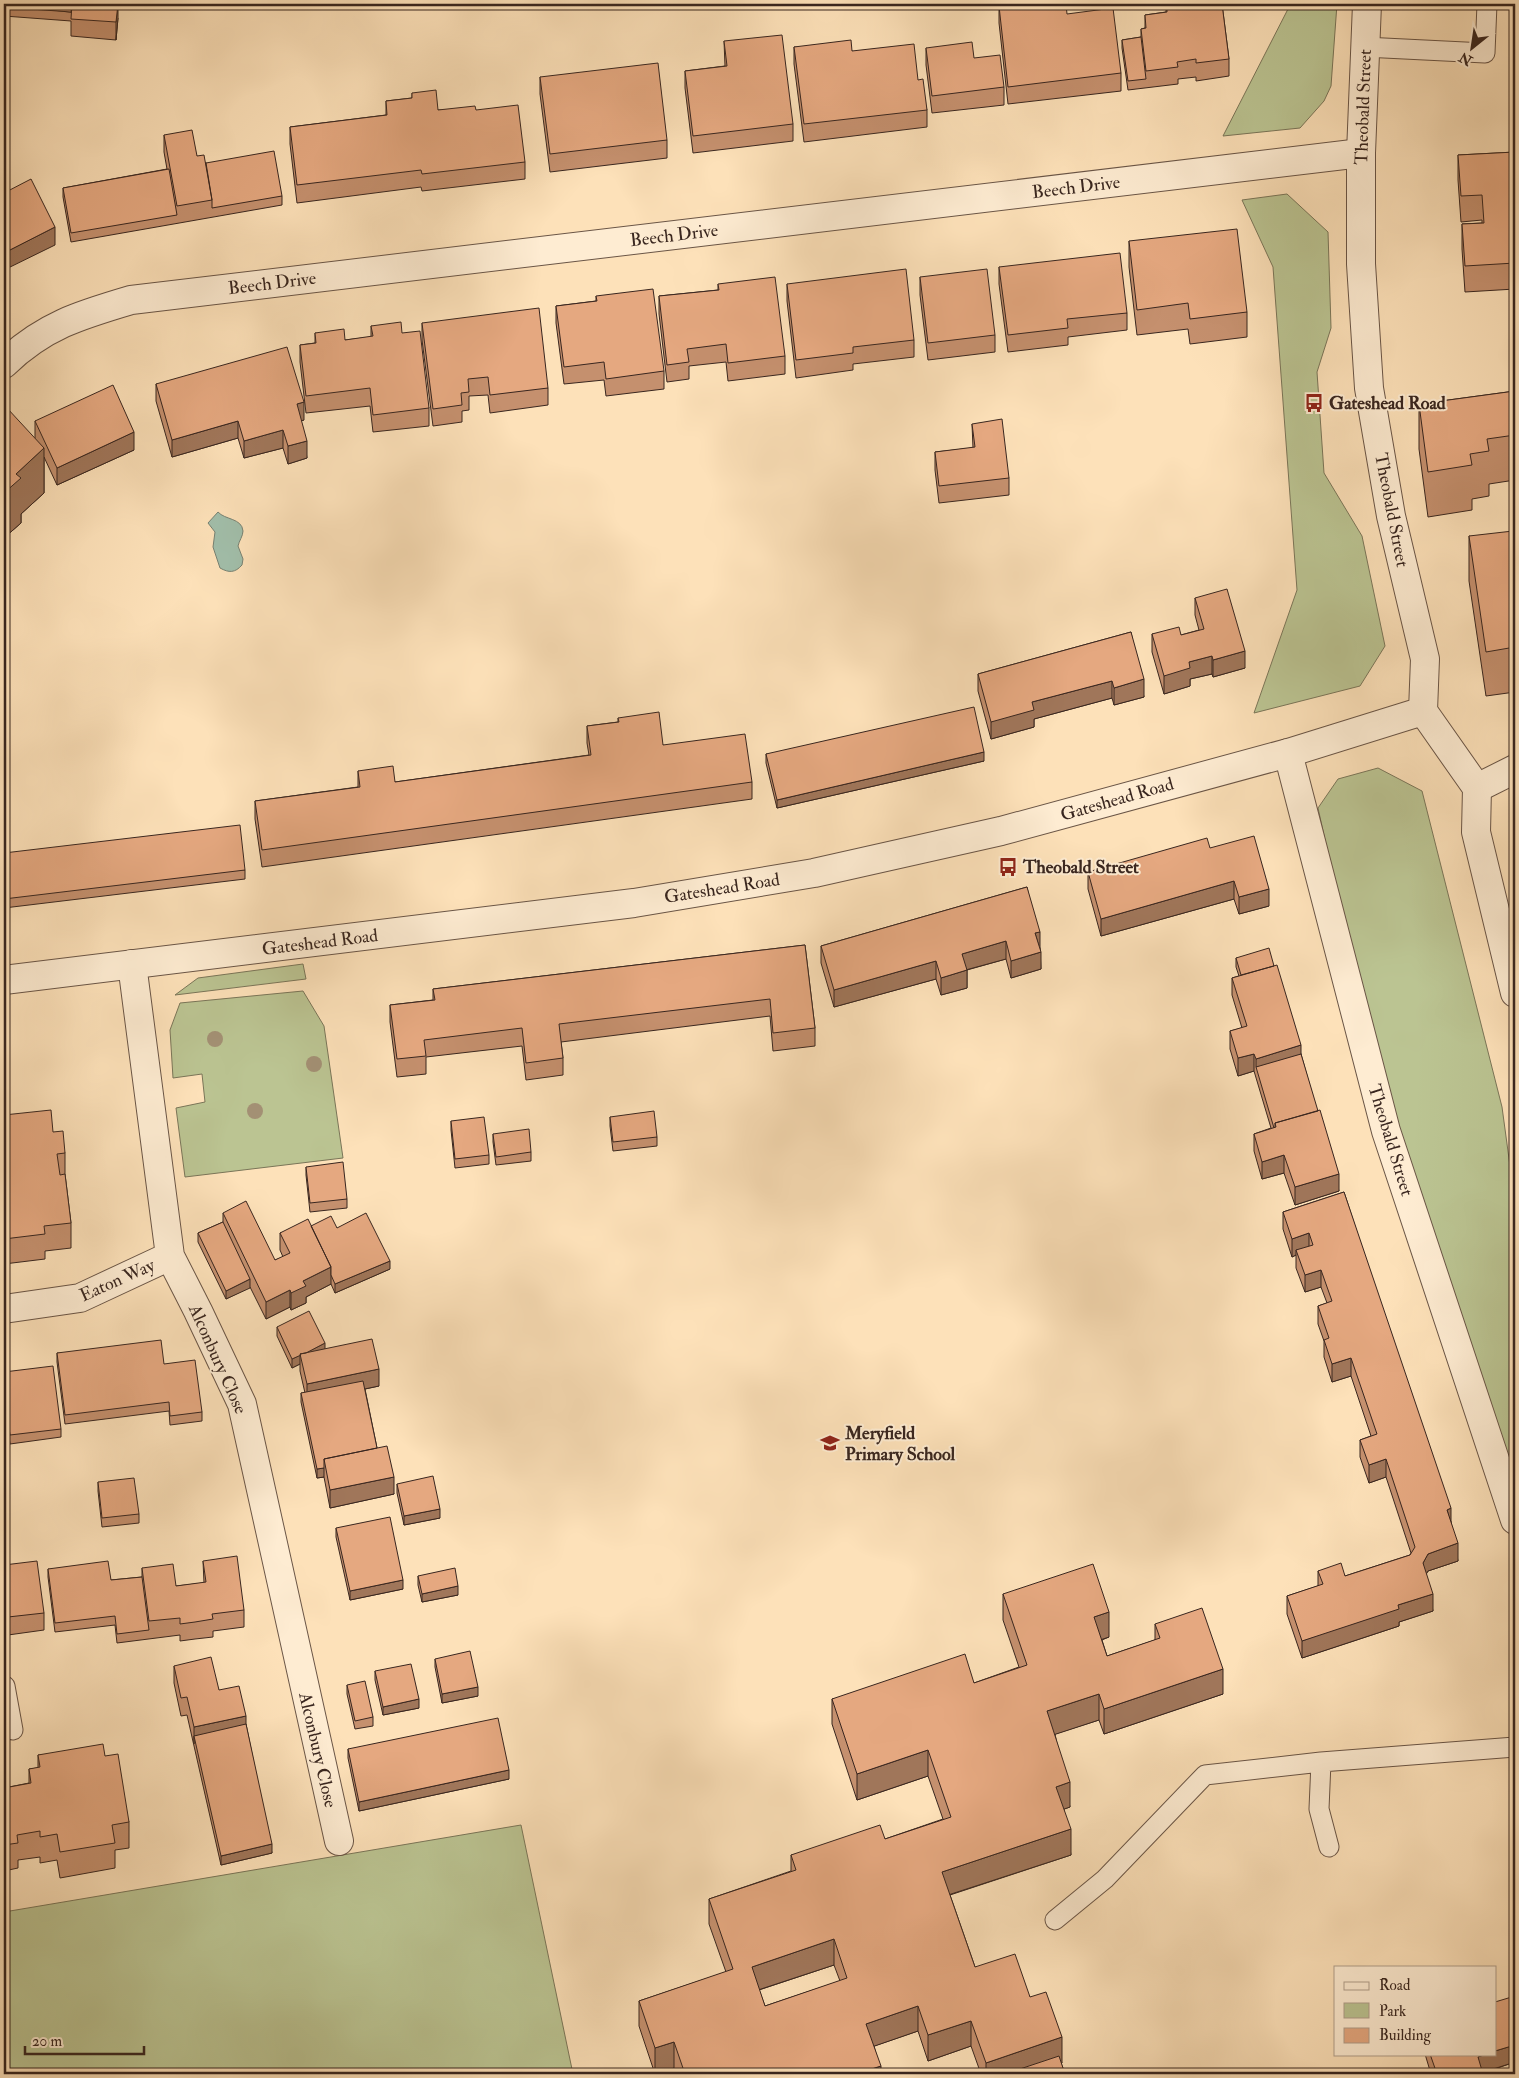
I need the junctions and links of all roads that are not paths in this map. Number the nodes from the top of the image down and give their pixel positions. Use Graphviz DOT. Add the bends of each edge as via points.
graph roads {
  1 [pos="1367,4"];
  2 [pos="1488,4"];
  3 [pos="1364,47"];
  4 [pos="1361,153"];
  5 [pos="4,364"];
  6 [pos="1423,711"];
  7 [pos="1288,753"];
  8 [pos="1515,769"];
  9 [pos="1477,788"];
  10 [pos="132,964"];
  11 [pos="4,980"];
  12 [pos="1515,993"];
  13 [pos="170,1256"];
  14 [pos="4,1309"];
  15 [pos="1515,1520"];
  16 [pos="4,1686"];
  17 [pos="13,1730"];
  18 [pos="1515,1747"];
  19 [pos="1320,1762"];
  20 [pos="339,1841"];
  21 [pos="1329,1848"];
  22 [pos="1055,1920"];
  1 -- 3 [label="street, Theobald Street"];
  2 -- 3 [label="lane" via="1485,53"];
  3 -- 4 [label="street, Theobald Street"];
  4 -- 5 [label="street, Beech Drive" via="131,300 50,329 23,346"];
  4 -- 6 [label="street, Theobald Street" via="1361,264 1369,388 1391,516 1425,659"];
  6 -- 7 [label="street, Gateshead Road"];
  6 -- 9 [label="street"];
  7 -- 10 [label="street, Gateshead Road" via="1001,831 814,873 634,903"];
  7 -- 15 [label="street, Theobald Street" via="1386,1131"];
  8 -- 9 [label="street"];
  9 -- 12 [label="street" via="1476,832"];
  10 -- 11 [label="street, Gateshead Road"];
  10 -- 13 [label="street, Alconbury Close"];
  13 -- 14 [label="street, Eaton Way" via="80,1298"];
  13 -- 20 [label="street, Alconbury Close" via="242,1404"];
  16 -- 17 [label="lane"];
  18 -- 19 [label="lane"];
  19 -- 21 [label="lane" via="1319,1809"];
  19 -- 22 [label="lane" via="1205,1775 1105,1879"];
}
